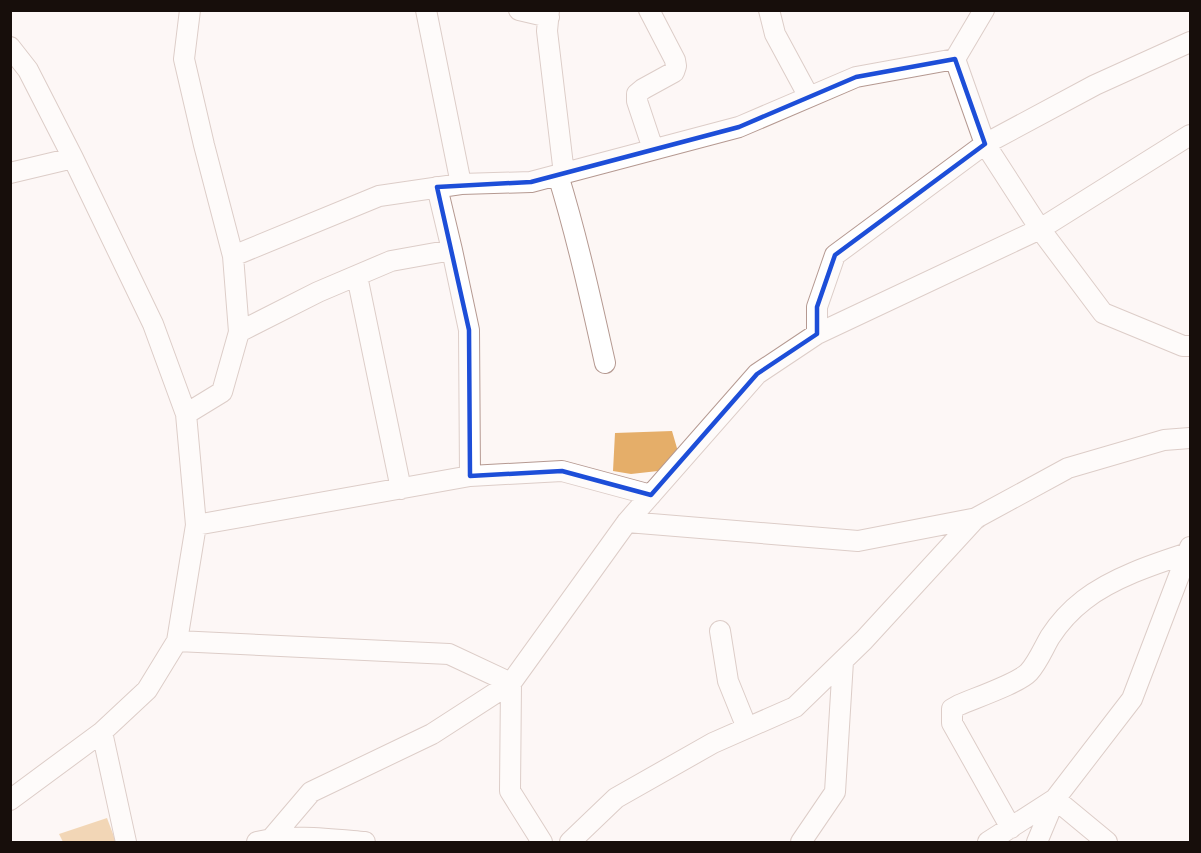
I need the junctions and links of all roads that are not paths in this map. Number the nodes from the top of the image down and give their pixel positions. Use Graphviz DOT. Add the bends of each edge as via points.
graph roads {
  1 [pos="190,10"];
  2 [pos="426,10"];
  3 [pos="519,10"];
  4 [pos="649,10"];
  5 [pos="769,10"];
  6 [pos="984,10"];
  7 [pos="549,14"];
  8 [pos="1191,42"];
  9 [pos="10,46"];
  10 [pos="955,59"];
  11 [pos="809,97"];
  12 [pos="1191,135"];
  13 [pos="985,144"];
  14 [pos="653,149"];
  15 [pos="73,158"];
  16 [pos="10,173"];
  17 [pos="561,174"];
  18 [pos="461,184"];
  19 [pos="437,187"];
  20 [pos="1040,229"];
  21 [pos="452,250"];
  22 [pos="233,256"];
  23 [pos="357,276"];
  24 [pos="239,332"];
  25 [pos="817,334"];
  26 [pos="1191,346"];
  27 [pos="604,363"];
  28 [pos="186,414"];
  29 [pos="1191,438"];
  30 [pos="470,476"];
  31 [pos="401,489"];
  32 [pos="651,495"];
  33 [pos="977,518"];
  34 [pos="627,522"];
  35 [pos="196,525"];
  36 [pos="1189,550"];
  37 [pos="720,631"];
  38 [pos="177,641"];
  39 [pos="843,661"];
  40 [pos="511,683"];
  41 [pos="747,728"];
  42 [pos="102,732"];
  43 [pos="1055,799"];
  44 [pos="10,800"];
  45 [pos="1011,828"];
  46 [pos="264,841"];
  47 [pos="325,841"];
  48 [pos="126,843"];
  49 [pos="365,843"];
  50 [pos="543,843"];
  51 [pos="570,843"];
  52 [pos="801,843"];
  53 [pos="988,843"];
  54 [pos="1037,843"];
  55 [pos="1107,843"];
  1 -- 22 [label="street" via="184,59"];
  2 -- 18 [label="street"];
  3 -- 7 [label="street"];
  4 -- 14 [label="street" via="676,66 674,72 637,94"];
  5 -- 11 [label="street" via="775,34"];
  6 -- 10 [label="street"];
  7 -- 17 [label="street" via="547,31"];
  8 -- 13 [label="street" via="1095,85"];
  9 -- 15 [label="street" via="28,70"];
  10 -- 11 [label="street" via="856,77"];
  10 -- 13 [label="street"];
  11 -- 14 [label="street" via="739,127"];
  12 -- 20 [label="street"];
  13 -- 20 [label="street"];
  13 -- 25 [label="street" via="835,255 817,307"];
  14 -- 17 [label="street"];
  15 -- 16 [label="street"];
  15 -- 28 [label="street" via="153,324"];
  17 -- 18 [label="street" via="531,182"];
  17 -- 27 [label="street"];
  18 -- 19 [label="street"];
  19 -- 21 [label="street"];
  19 -- 22 [label="street" via="379,195"];
  20 -- 25 [label="street"];
  20 -- 26 [label="street" via="1103,313"];
  21 -- 23 [label="street" via="391,261"];
  21 -- 30 [label="street" via="469,330"];
  22 -- 24 [label="street"];
  23 -- 24 [label="street"];
  23 -- 31 [label="street"];
  24 -- 28 [label="street" via="222,392"];
  25 -- 32 [label="street" via="756,374"];
  28 -- 35 [label="street"];
  29 -- 33 [label="street" via="1164,440 1068,468"];
  30 -- 31 [label="street"];
  30 -- 32 [label="street" via="562,471"];
  31 -- 35 [label="street"];
  32 -- 34 [label="street"];
  33 -- 34 [label="street" via="858,541"];
  33 -- 39 [label="street"];
  34 -- 40 [label="street"];
  35 -- 38 [label="street"];
  36 -- 43 [label="street" via="1132,699"];
  36 -- 45 [label="street" via="1140,569 1085,599 1060,622 1028,674 952,709 952,723"];
  37 -- 41 [label="street" via="728,681"];
  38 -- 40 [label="street" via="449,654"];
  38 -- 42 [label="street" via="147,690"];
  39 -- 41 [label="street" via="795,707"];
  39 -- 52 [label="street" via="836,792"];
  40 -- 46 [label="street" via="432,734 311,792"];
  40 -- 50 [label="street" via="510,791"];
  41 -- 51 [label="street" via="616,798"];
  42 -- 44 [label="street"];
  42 -- 48 [label="street"];
  43 -- 45 [label="street"];
  43 -- 54 [label="street"];
  43 -- 55 [label="street"];
  45 -- 53 [label="street"];
  46 -- 47 [label="street"];
  47 -- 49 [label="street"];
}
